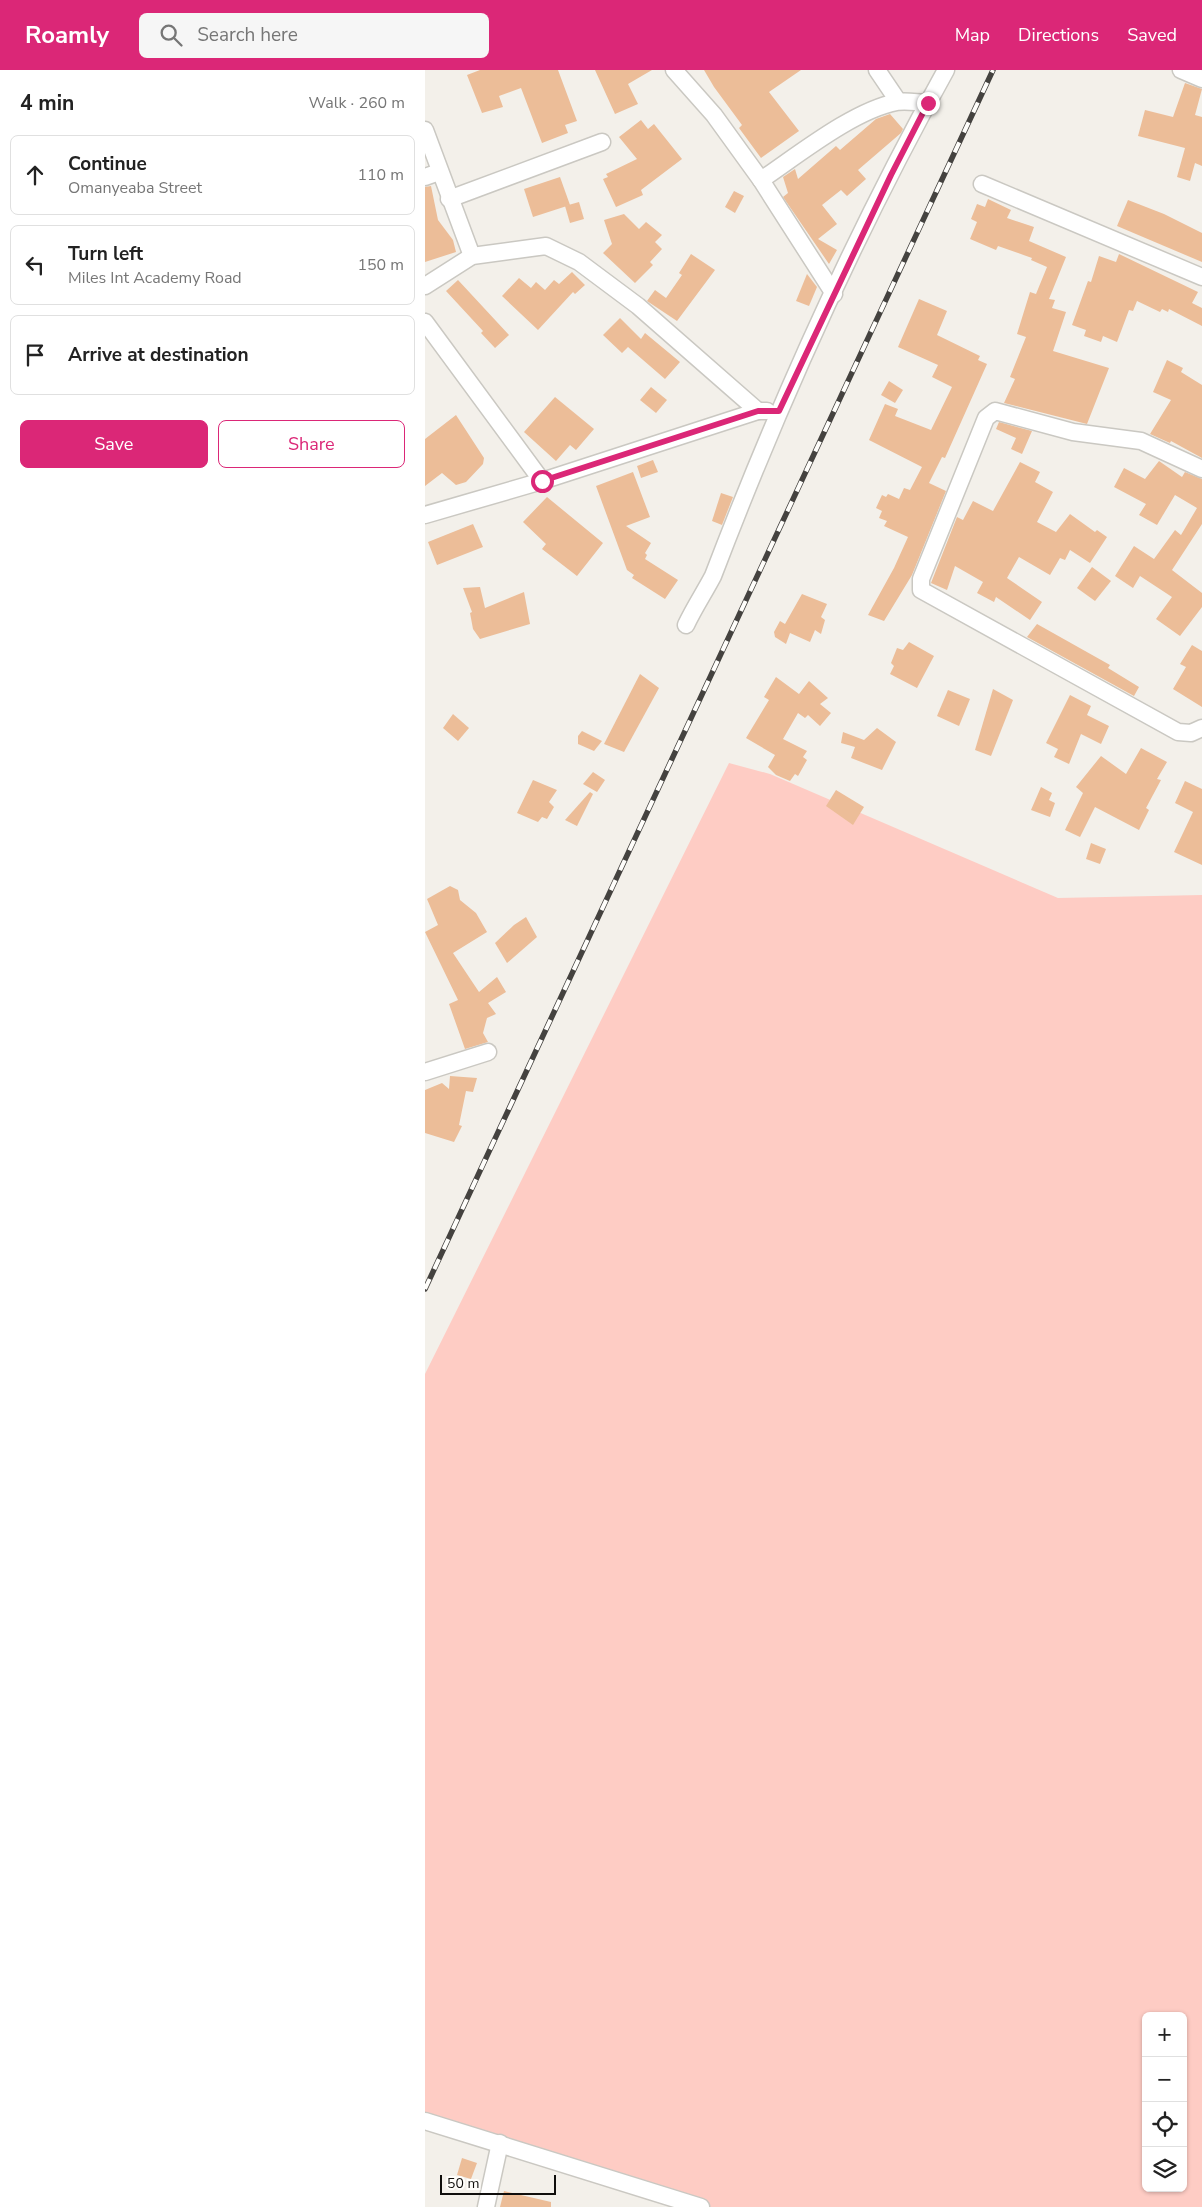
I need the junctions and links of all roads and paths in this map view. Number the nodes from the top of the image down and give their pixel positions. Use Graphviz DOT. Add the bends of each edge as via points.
graph roads {
  1 [pos="877,70"];
  2 [pos="947,70"];
  3 [pos="1181,70"];
  4 [pos="677,71"];
  5 [pos="1202,79"];
  6 [pos="898,101"];
  7 [pos="928,103"];
  8 [pos="425,130"];
  9 [pos="602,142"];
  10 [pos="432,175"];
  11 [pos="761,180"];
  12 [pos="982,184"];
  13 [pos="449,199"];
  14 [pos="472,256"];
  15 [pos="1202,277"];
  16 [pos="425,286"];
  17 [pos="834,294"];
  18 [pos="425,322"];
  19 [pos="758,411"];
  20 [pos="779,411"];
  21 [pos="1202,469"];
  22 [pos="542,481"];
  23 [pos="425,516"];
  24 [pos="686,625"];
  25 [pos="1202,728"];
  26 [pos="488,1052"];
  27 [pos="425,1072"];
  28 [pos="425,2121"];
  29 [pos="500,2143"];
  30 [pos="486,2207"];
  31 [pos="701,2207"];
  1 -- 6 [label="street"];
  2 -- 7 [label="street"];
  3 -- 5 [label="street"];
  4 -- 11 [label="street"];
  6 -- 7 [label="street"];
  6 -- 11 [label="street" via="839,128"];
  7 -- 17 [label="street"];
  8 -- 10 [label="street"];
  9 -- 13 [label="street"];
  10 -- 13 [label="street"];
  11 -- 17 [label="street"];
  12 -- 15 [label="street"];
  13 -- 14 [label="street"];
  14 -- 16 [label="street"];
  14 -- 19 [label="street" via="545,246 579,262 638,306"];
  17 -- 20 [label="street"];
  18 -- 22 [label="street"];
  19 -- 20 [label="street"];
  19 -- 22 [label="street"];
  20 -- 24 [label="street" via="713,576"];
  21 -- 25 [label="street" via="1141,441 1073,432 995,411 986,418 921,579 921,590 1178,732 1191,733"];
  22 -- 23 [label="street"];
  26 -- 27 [label="street"];
  28 -- 29 [label="street"];
  29 -- 30 [label="street"];
  29 -- 31 [label="street"];
}
